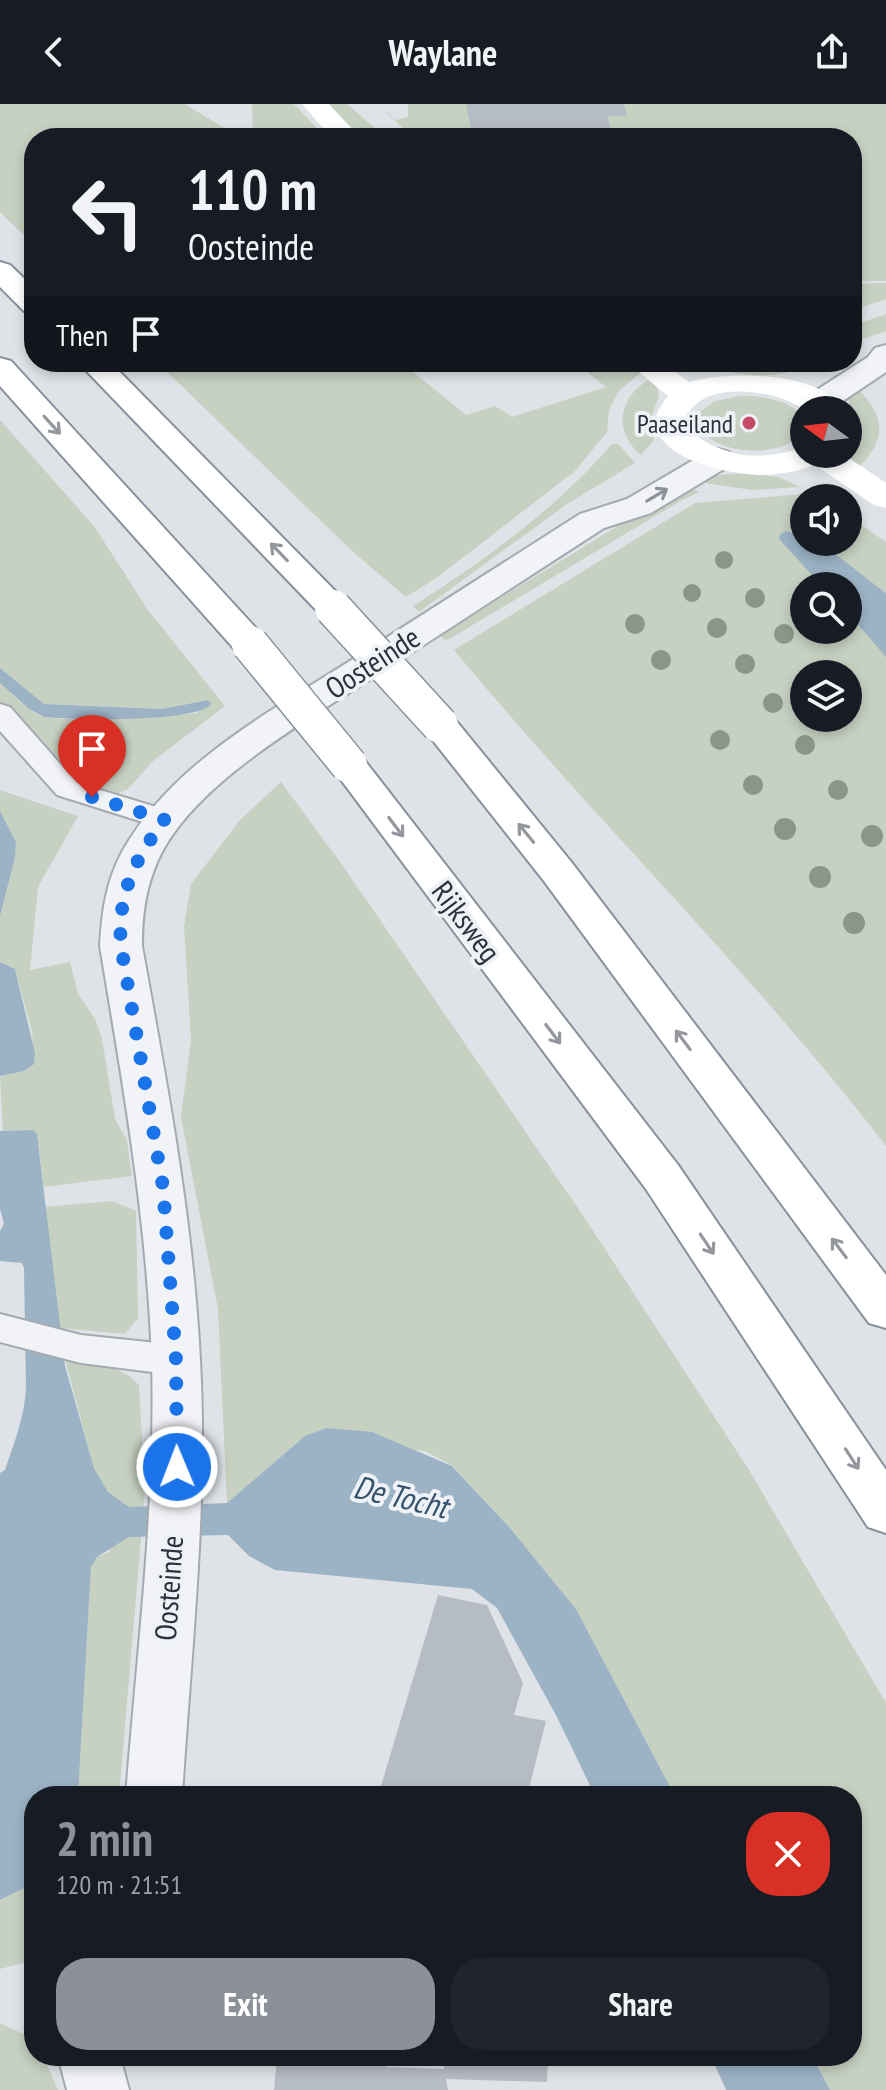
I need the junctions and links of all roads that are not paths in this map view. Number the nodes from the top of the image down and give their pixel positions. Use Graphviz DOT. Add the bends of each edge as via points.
graph roads {
  1 [pos="315,104"];
  2 [pos="338,128"];
  3 [pos="0,271"];
  4 [pos="24,295"];
  5 [pos="886,346"];
  6 [pos="862,350"];
  7 [pos="886,354"];
  8 [pos="0,367"];
  9 [pos="103,372"];
  10 [pos="656,372"];
  11 [pos="700,372"];
  12 [pos="813,372"];
  13 [pos="721,385"];
  14 [pos="784,387"];
  15 [pos="688,396"];
  16 [pos="803,396"];
  17 [pos="837,396"];
  18 [pos="686,443"];
  19 [pos="718,459"];
  20 [pos="790,459"];
  21 [pos="808,468"];
  22 [pos="842,468"];
  23 [pos="823,484"];
  24 [pos="886,498"];
  25 [pos="862,513"];
  26 [pos="592,521"];
  27 [pos="886,524"];
  28 [pos="0,713"];
  29 [pos="165,820"];
  30 [pos="886,1310"];
  31 [pos="4,1329"];
  32 [pos="176,1360"];
  33 [pos="886,1512"];
  34 [pos="155,1786"];
  35 [pos="92,2066"];
  36 [pos="98,2090"];
  1 -- 2 [label="main road"];
  3 -- 4 [label="main road"];
  5 -- 6 [label="street"];
  7 -- 17 [label="street"];
  8 -- 33 [label="main road, Rijksweg, one-way, bridge" via="250,644 349,765 662,1177"];
  30 -- 9 [label="main road, one-way, bridge" via="558,872 440,725"];
  10 -- 15 [label="main road"];
  11 -- 13 [label="main road"];
  12 -- 14 [label="street"];
  13 -- 14 [label="main road"];
  13 -- 15 [label="main road"];
  14 -- 16 [label="main road"];
  15 -- 18 [label="main road" via="672,414 672,424"];
  18 -- 19 [label="main road"];
  18 -- 26 [label="street, Oosteinde" via="612,492"];
  19 -- 20 [label="main road" via="751,464"];
  26 -- 19 [label="street, Oosteinde, one-way" via="639,506"];
  21 -- 23 [label="main road"];
  22 -- 24 [label="main road"];
  25 -- 27 [label="main road"];
  26 -- 29 [label="street, Oosteinde" via="257,737"];
  28 -- 29 [label="lane" via="67,789"];
  29 -- 32 [label="street, Oosteinde" via="133,869 119,915 163,1187"];
  31 -- 32 [label="lane" via="81,1349"];
  32 -- 34 [label="street, Oosteinde" via="177,1467"];
  35 -- 36 [label="street"];
}
